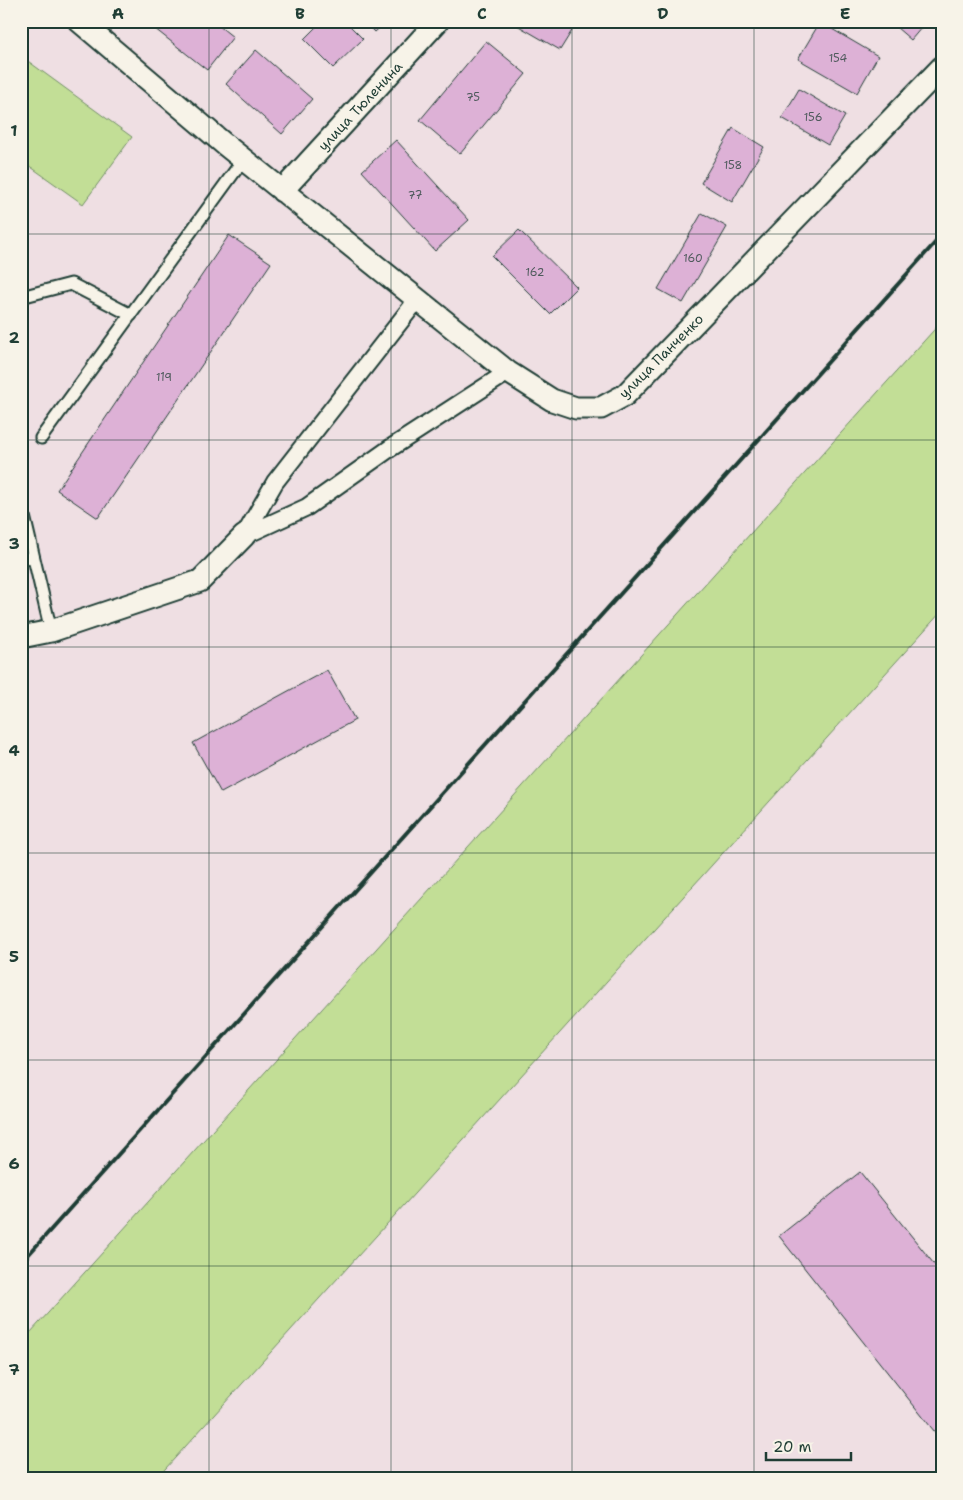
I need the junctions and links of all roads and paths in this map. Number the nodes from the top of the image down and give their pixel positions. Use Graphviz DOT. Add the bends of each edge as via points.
graph roads {
  1 [pos="79,21"];
  2 [pos="438,21"];
  3 [pos="942,67"];
  4 [pos="244,160"];
  5 [pos="282,191"];
  6 [pos="21,297"];
  7 [pos="417,300"];
  8 [pos="131,315"];
  9 [pos="508,372"];
  10 [pos="41,438"];
  11 [pos="21,503"];
  12 [pos="244,536"];
  13 [pos="21,558"];
  14 [pos="34,559"];
  15 [pos="51,631"];
  16 [pos="21,637"];
  1 -- 4 [label="street, улица Панченко"];
  2 -- 5 [label="street, улица Тюленина"];
  3 -- 9 [label="street, улица Панченко" via="625,395 601,408 576,408 552,400"];
  4 -- 5 [label="street, улица Панченко"];
  4 -- 8 [label="lane"];
  5 -- 7 [label="street, улица Панченко"];
  6 -- 8 [label="lane" via="71,284"];
  7 -- 9 [label="street, улица Панченко"];
  7 -- 12 [label="street" via="275,482"];
  8 -- 10 [label="lane"];
  9 -- 12 [label="street" via="306,507"];
  11 -- 14 [label="lane"];
  12 -- 15 [label="street" via="200,581"];
  13 -- 14 [label="lane"];
  14 -- 15 [label="lane"];
  15 -- 16 [label="street"];
}
